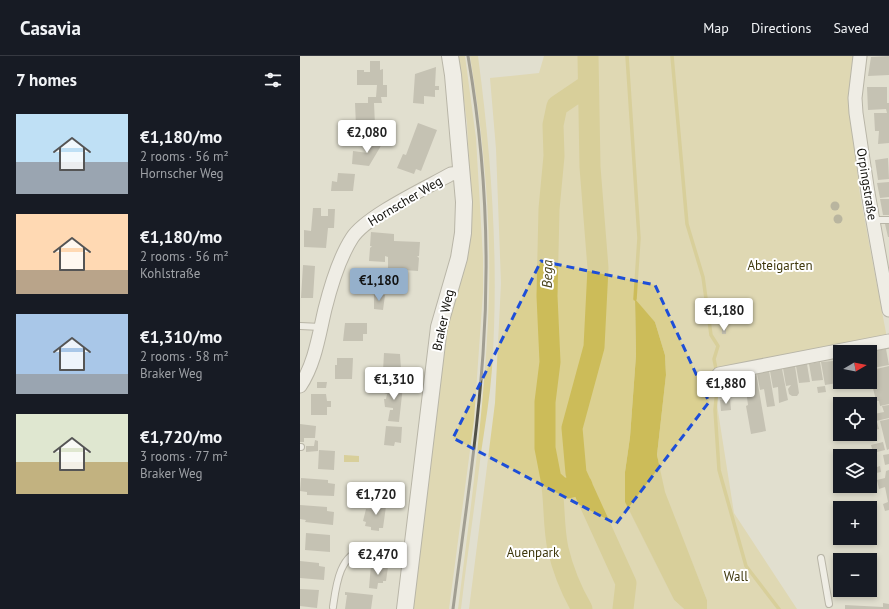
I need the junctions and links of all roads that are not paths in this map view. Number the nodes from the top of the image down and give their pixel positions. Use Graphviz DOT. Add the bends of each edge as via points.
graph roads {
  1 [pos="450,56"];
  2 [pos="860,56"];
  3 [pos="461,173"];
  4 [pos="873,220"];
  5 [pos="889,220"];
  6 [pos="889,310"];
  7 [pos="300,326"];
  8 [pos="321,327"];
  9 [pos="889,342"];
  10 [pos="719,374"];
  11 [pos="300,386"];
  12 [pos="412,554"];
  13 [pos="821,558"];
  14 [pos="829,604"];
  15 [pos="333,607"];
  16 [pos="405,609"];
  1 -- 3 [label="street, Braker Weg"];
  2 -- 4 [label="street, Orpingstraße" via="855,98 856,113"];
  3 -- 8 [label="street, Hornscher Weg" via="451,174 373,218 352,237 339,265"];
  3 -- 12 [label="street, Braker Weg" via="463,233 459,258 439,327"];
  4 -- 5 [label="lane"];
  4 -- 6 [label="street, Orpingstraße"];
  7 -- 8 [label="lane"];
  8 -- 11 [label="street, Hornscher Weg" via="306,377"];
  9 -- 10 [label="street"];
  12 -- 15 [label="lane" via="366,548 349,557 343,564"];
  12 -- 16 [label="street, Braker Weg"];
  13 -- 14 [label="lane"];
}
